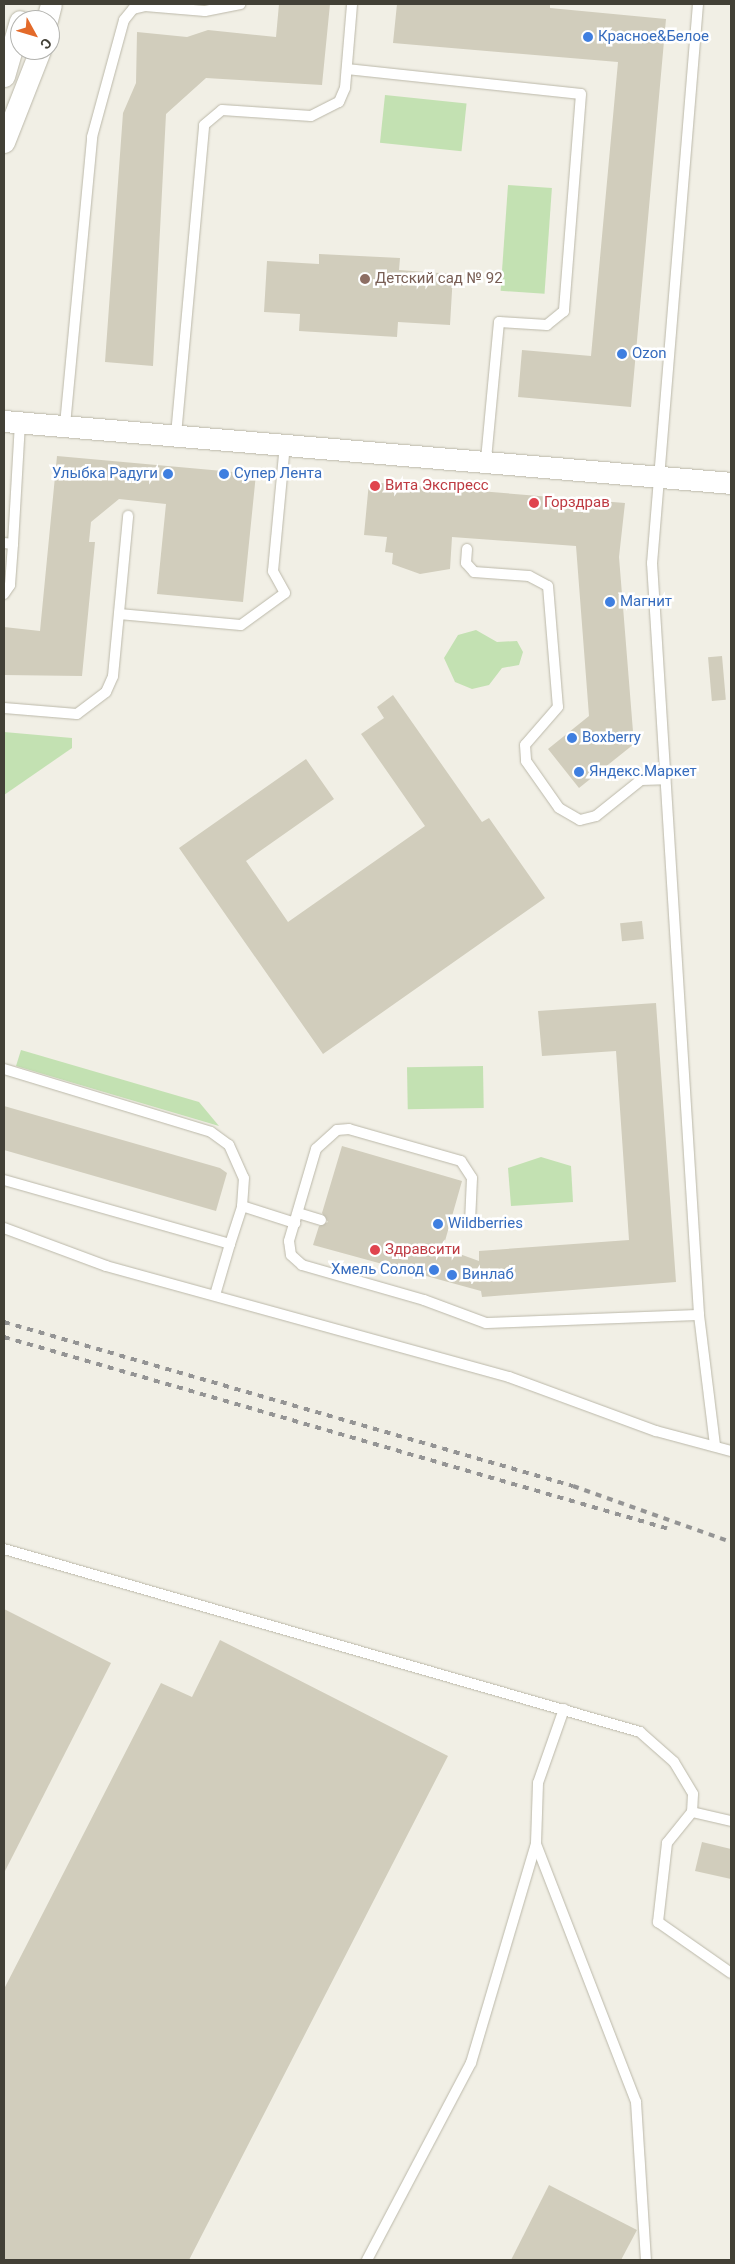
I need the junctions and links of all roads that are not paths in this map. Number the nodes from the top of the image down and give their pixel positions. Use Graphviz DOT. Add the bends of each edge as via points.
graph roads {
  1 [pos="240,4"];
  2 [pos="352,4"];
  3 [pos="698,4"];
  4 [pos="10,55"];
  5 [pos="36,60"];
  6 [pos="347,68"];
  7 [pos="4,76"];
  8 [pos="4,142"];
  9 [pos="12,422"];
  10 [pos="65,425"];
  11 [pos="176,434"];
  12 [pos="285,443"];
  13 [pos="486,460"];
  14 [pos="658,475"];
  15 [pos="731,483"];
  16 [pos="128,516"];
  17 [pos="8,543"];
  18 [pos="467,549"];
  19 [pos="4,594"];
  20 [pos="119,614"];
  21 [pos="4,708"];
  22 [pos="666,778"];
  23 [pos="4,1069"];
  24 [pos="4,1180"];
  25 [pos="242,1206"];
  26 [pos="296,1218"];
  27 [pos="321,1220"];
  28 [pos="470,1222"];
  29 [pos="4,1228"];
  30 [pos="230,1244"];
  31 [pos="215,1296"];
  32 [pos="699,1316"];
  33 [pos="715,1446"];
  34 [pos="731,1451"];
  35 [pos="4,1549"];
  36 [pos="564,1709"];
  37 [pos="692,1812"];
  38 [pos="731,1821"];
  39 [pos="536,1844"];
  40 [pos="731,1973"];
  41 [pos="367,2260"];
  42 [pos="646,2260"];
  1 -- 10 [label="lane" via="205,10 145,6 133,9 124,20 92,137"];
  2 -- 6 [label="lane"];
  3 -- 14 [label="lane"];
  4 -- 7 [label="street"];
  5 -- 8 [label="street"];
  6 -- 11 [label="lane" via="342,95 326,112 311,116 222,110 204,125"];
  6 -- 13 [label="lane" via="581,94 564,311 546,325 499,322"];
  9 -- 10 [label="street"];
  9 -- 17 [label="lane"];
  10 -- 11 [label="street"];
  11 -- 12 [label="street"];
  12 -- 13 [label="street"];
  12 -- 20 [label="lane" via="273,572 285,593 241,625"];
  13 -- 14 [label="street"];
  14 -- 15 [label="street"];
  14 -- 22 [label="lane" via="652,563"];
  16 -- 20 [label="lane"];
  17 -- 19 [label="lane" via="10,585"];
  18 -- 22 [label="lane" via="466,563 474,572 529,576 548,586 558,707 525,745 526,761 559,808 580,820 596,816 641,780"];
  20 -- 21 [label="lane" via="113,676 94,705 77,714"];
  22 -- 32 [label="lane"];
  23 -- 25 [label="lane" via="211,1132 229,1145 244,1178"];
  24 -- 30 [label="lane"];
  25 -- 26 [label="lane"];
  25 -- 30 [label="lane"];
  26 -- 27 [label="lane"];
  26 -- 28 [label="lane" via="316,1149 337,1130 349,1128 460,1161 472,1178"];
  26 -- 32 [label="lane" via="289,1241 291,1255 302,1265 424,1300 486,1323"];
  29 -- 31 [label="lane" via="106,1266"];
  30 -- 31 [label="lane"];
  31 -- 33 [label="lane" via="509,1377 656,1431"];
  32 -- 33 [label="lane"];
  33 -- 34 [label="lane"];
  35 -- 36 [label="lane"];
  36 -- 37 [label="lane" via="650,1738 674,1762 693,1794"];
  36 -- 39 [label="lane" via="538,1783"];
  37 -- 38 [label="lane"];
  37 -- 40 [label="lane" via="667,1843 658,1922"];
  39 -- 41 [label="lane" via="471,2063"];
  39 -- 42 [label="lane" via="636,2102"];
}
